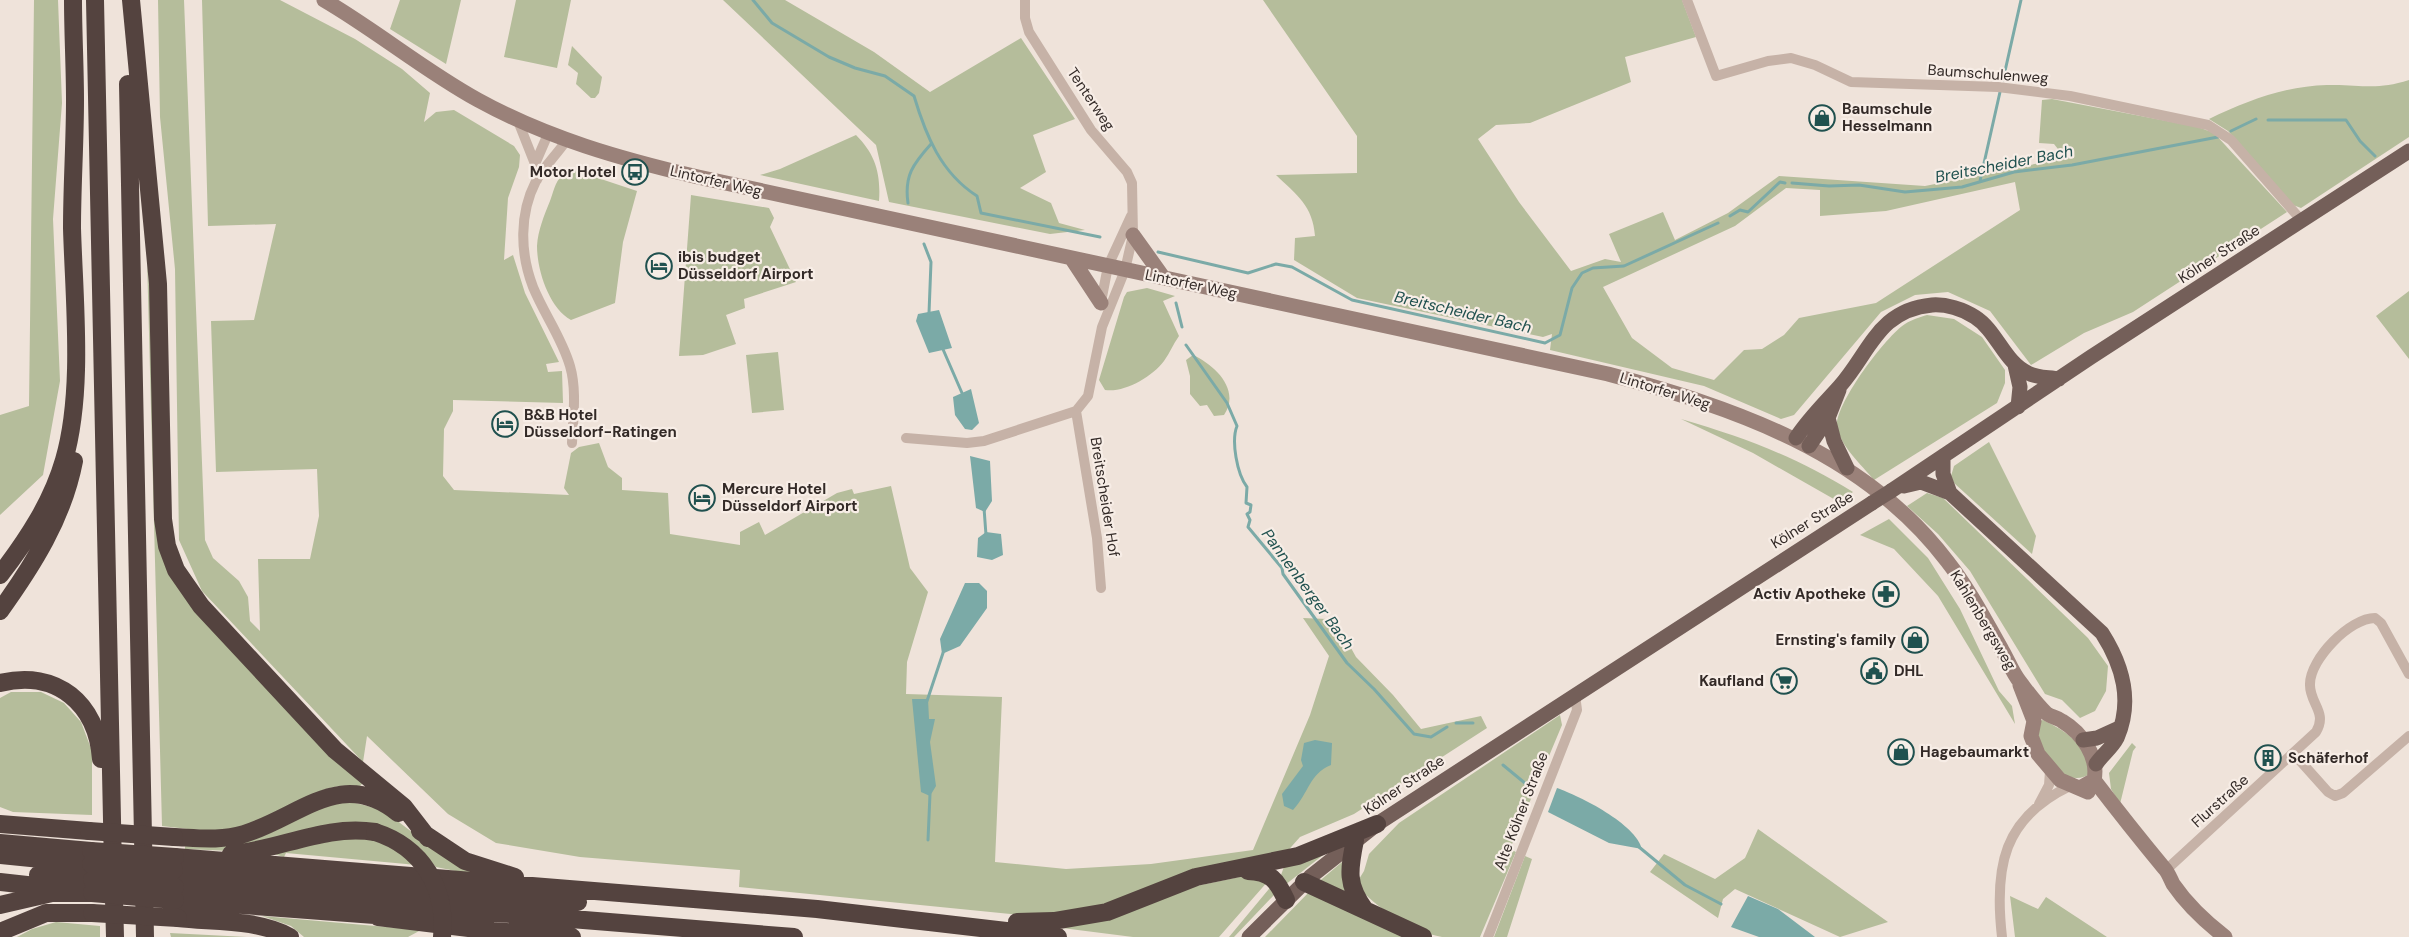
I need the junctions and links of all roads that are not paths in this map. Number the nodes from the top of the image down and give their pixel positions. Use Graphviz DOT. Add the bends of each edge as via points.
graph roads {
  1 [pos="72,0"];
  2 [pos="95,0"];
  3 [pos="126,0"];
  4 [pos="131,0"];
  5 [pos="324,0"];
  6 [pos="1025,0"];
  7 [pos="1687,0"];
  8 [pos="518,121"];
  9 [pos="548,134"];
  10 [pos="566,141"];
  11 [pos="2409,151"];
  12 [pos="535,164"];
  13 [pos="537,180"];
  14 [pos="1132,213"];
  15 [pos="2302,221"];
  16 [pos="1133,235"];
  17 [pos="1072,259"];
  18 [pos="1108,266"];
  19 [pos="1125,270"];
  20 [pos="1163,277"];
  21 [pos="1101,303"];
  22 [pos="1102,327"];
  23 [pos="2015,365"];
  24 [pos="2059,379"];
  25 [pos="75,385"];
  26 [pos="1841,385"];
  27 [pos="2018,407"];
  28 [pos="1076,411"];
  29 [pos="1828,418"];
  30 [pos="906,438"];
  31 [pos="1802,442"];
  32 [pos="572,443"];
  33 [pos="1943,456"];
  34 [pos="1847,468"];
  35 [pos="1890,491"];
  36 [pos="1950,493"];
  37 [pos="0,574"];
  38 [pos="1101,588"];
  39 [pos="0,611"];
  40 [pos="2409,674"];
  41 [pos="0,683"];
  42 [pos="1575,695"];
  43 [pos="2041,718"];
  44 [pos="2119,728"];
  45 [pos="2409,736"];
  46 [pos="2083,740"];
  47 [pos="2294,754"];
  48 [pos="2096,764"];
  49 [pos="2050,771"];
  50 [pos="2082,785"];
  51 [pos="112,800"];
  52 [pos="2039,804"];
  53 [pos="0,819"];
  54 [pos="0,824"];
  55 [pos="1377,824"];
  56 [pos="33,826"];
  57 [pos="0,837"];
  58 [pos="428,838"];
  59 [pos="1355,840"];
  60 [pos="0,843"];
  61 [pos="33,845"];
  62 [pos="0,855"];
  63 [pos="1233,870"];
  64 [pos="2166,870"];
  65 [pos="0,872"];
  66 [pos="91,872"];
  67 [pos="177,874"];
  68 [pos="0,882"];
  69 [pos="1304,882"];
  70 [pos="546,887"];
  71 [pos="1286,900"];
  72 [pos="0,905"];
  73 [pos="1366,911"];
  74 [pos="364,915"];
  75 [pos="946,922"];
  76 [pos="644,926"];
  77 [pos="493,931"];
  78 [pos="0,932"];
  79 [pos="115,937"];
  80 [pos="145,937"];
  81 [pos="290,937"];
  82 [pos="441,937"];
  83 [pos="572,937"];
  84 [pos="794,937"];
  85 [pos="968,937"];
  86 [pos="1058,937"];
  87 [pos="1250,937"];
  88 [pos="1423,937"];
  89 [pos="1488,937"];
  90 [pos="2002,937"];
  91 [pos="2227,937"];
  1 -- 25 [label="highway"];
  2 -- 51 [label="highway"];
  3 -- 80 [label="highway"];
  4 -- 58 [label="highway" via="158,284 164,519 173,562 201,606 336,750 404,807"];
  5 -- 8 [label="main road, Lintorfer Weg" via="444,79"];
  6 -- 14 [label="street, Tenterweg" via="1029,33 1091,130 1130,177"];
  7 -- 15 [label="street, Baumschulenweg" via="1716,76 1791,58 1851,82 2009,88 2070,96 2208,125 2231,140"];
  8 -- 9 [label="main road, Lintorfer Weg"];
  8 -- 12 [label="street"];
  9 -- 10 [label="main road, Lintorfer Weg"];
  9 -- 12 [label="street"];
  10 -- 13 [label="street"];
  10 -- 17 [label="main road, Lintorfer Weg" via="637,163"];
  11 -- 15 [label="main road, Kölner Straße"];
  12 -- 13 [label="street"];
  13 -- 32 [label="street" via="524,213 525,260 533,288 570,366"];
  14 -- 16 [label="street, Tenterweg"];
  14 -- 18 [label="street, Tenterweg"];
  15 -- 24 [label="main road, Kölner Straße"];
  16 -- 19 [label="street, Tenterweg"];
  16 -- 20 [label="main road"];
  17 -- 18 [label="main road, Lintorfer Weg"];
  17 -- 21 [label="main road"];
  18 -- 19 [label="main road, Lintorfer Weg"];
  18 -- 21 [label="street"];
  19 -- 20 [label="main road, Lintorfer Weg"];
  19 -- 22 [label="street"];
  20 -- 31 [label="main road, Lintorfer Weg" via="1608,374 1702,401"];
  21 -- 22 [label="street"];
  22 -- 28 [label="street" via="1088,396"];
  23 -- 24 [label="main road" via="2035,376"];
  23 -- 26 [label="main road" via="1975,316 1954,307 1918,306 1882,328"];
  23 -- 27 [label="main road"];
  24 -- 27 [label="main road, Kölner Straße"];
  25 -- 37 [label="highway" via="69,437 58,476 36,524"];
  25 -- 39 [label="highway" via="80,421 66,493 41,551"];
  26 -- 29 [label="main road"];
  26 -- 31 [label="main road" via="1818,408"];
  27 -- 33 [label="main road, Kölner Straße"];
  28 -- 30 [label="street" via="984,441"];
  28 -- 38 [label="street, Breitscheider Hof" via="1097,538"];
  29 -- 31 [label="main road"];
  29 -- 34 [label="main road"];
  31 -- 34 [label="main road, Kahlenbergsweg"];
  33 -- 35 [label="main road, Kölner Straße"];
  33 -- 36 [label="main road"];
  34 -- 43 [label="main road, Kahlenbergsweg" via="1897,507 1947,560"];
  35 -- 36 [label="main road" via="1921,482"];
  35 -- 42 [label="main road, Kölner Straße, bridge"];
  36 -- 44 [label="main road" via="2102,633 2124,680 2124,712"];
  40 -- 47 [label="street, Flurstraße" via="2375,618 2366,618 2345,630 2310,675 2321,724"];
  41 -- 51 [label="highway" via="42,682 64,691 84,707 96,728 103,774"];
  42 -- 55 [label="main road, Kölner Straße"];
  42 -- 89 [label="street, Alte Kölner Straße" via="1577,710"];
  43 -- 46 [label="main road, Kahlenbergsweg" via="2063,721"];
  43 -- 49 [label="main road" via="2031,736"];
  44 -- 46 [label="main road"];
  44 -- 48 [label="main road" via="2117,738"];
  45 -- 47 [label="street" via="2335,796"];
  46 -- 48 [label="main road, Kahlenbergsweg"];
  47 -- 64 [label="street, Flurstraße"];
  48 -- 50 [label="main road"];
  49 -- 50 [label="main road"];
  49 -- 52 [label="street" via="2049,785"];
  50 -- 52 [label="street"];
  50 -- 64 [label="main road" via="2122,814"];
  51 -- 79 [label="highway"];
  52 -- 90 [label="street" via="2022,819 2004,858 2000,884"];
  53 -- 56 [label="highway"];
  54 -- 56 [label="highway"];
  55 -- 59 [label="main road, Kölner Straße"];
  55 -- 63 [label="highway" via="1298,856"];
  56 -- 58 [label="highway, bridge" via="211,839 238,836 324,798 350,793 383,802"];
  57 -- 61 [label="highway"];
  58 -- 70 [label="highway" via="465,861"];
  59 -- 69 [label="main road, Kölner Straße"];
  59 -- 73 [label="highway" via="1350,883"];
  60 -- 61 [label="highway"];
  61 -- 66 [label="highway"];
  62 -- 66 [label="highway"];
  63 -- 71 [label="highway" via="1271,875"];
  63 -- 75 [label="highway" via="1183,881 1120,908 1087,916 1040,922 983,918"];
  64 -- 91 [label="main road" via="2218,920"];
  65 -- 66 [label="highway"];
  66 -- 67 [label="highway, bridge"];
  66 -- 67 [label="highway, bridge"];
  66 -- 68 [label="highway"];
  66 -- 72 [label="highway" via="52,893"];
  67 -- 70 [label="highway"];
  67 -- 74 [label="highway"];
  67 -- 76 [label="highway"];
  67 -- 82 [label="highway, bridge" via="340,830 375,832 404,846 429,873 442,906"];
  67 -- 85 [label="highway" via="680,909"];
  69 -- 71 [label="main road, Kölner Straße"];
  69 -- 73 [label="highway"];
  70 -- 75 [label="highway"];
  71 -- 87 [label="main road, Kölner Straße"];
  73 -- 88 [label="highway"];
  74 -- 76 [label="highway"];
  74 -- 77 [label="highway"];
  75 -- 86 [label="highway"];
  76 -- 84 [label="highway"];
  77 -- 82 [label="highway"];
  77 -- 83 [label="highway"];
  78 -- 81 [label="highway, bridge" via="46,913 92,913 261,927"];
}
